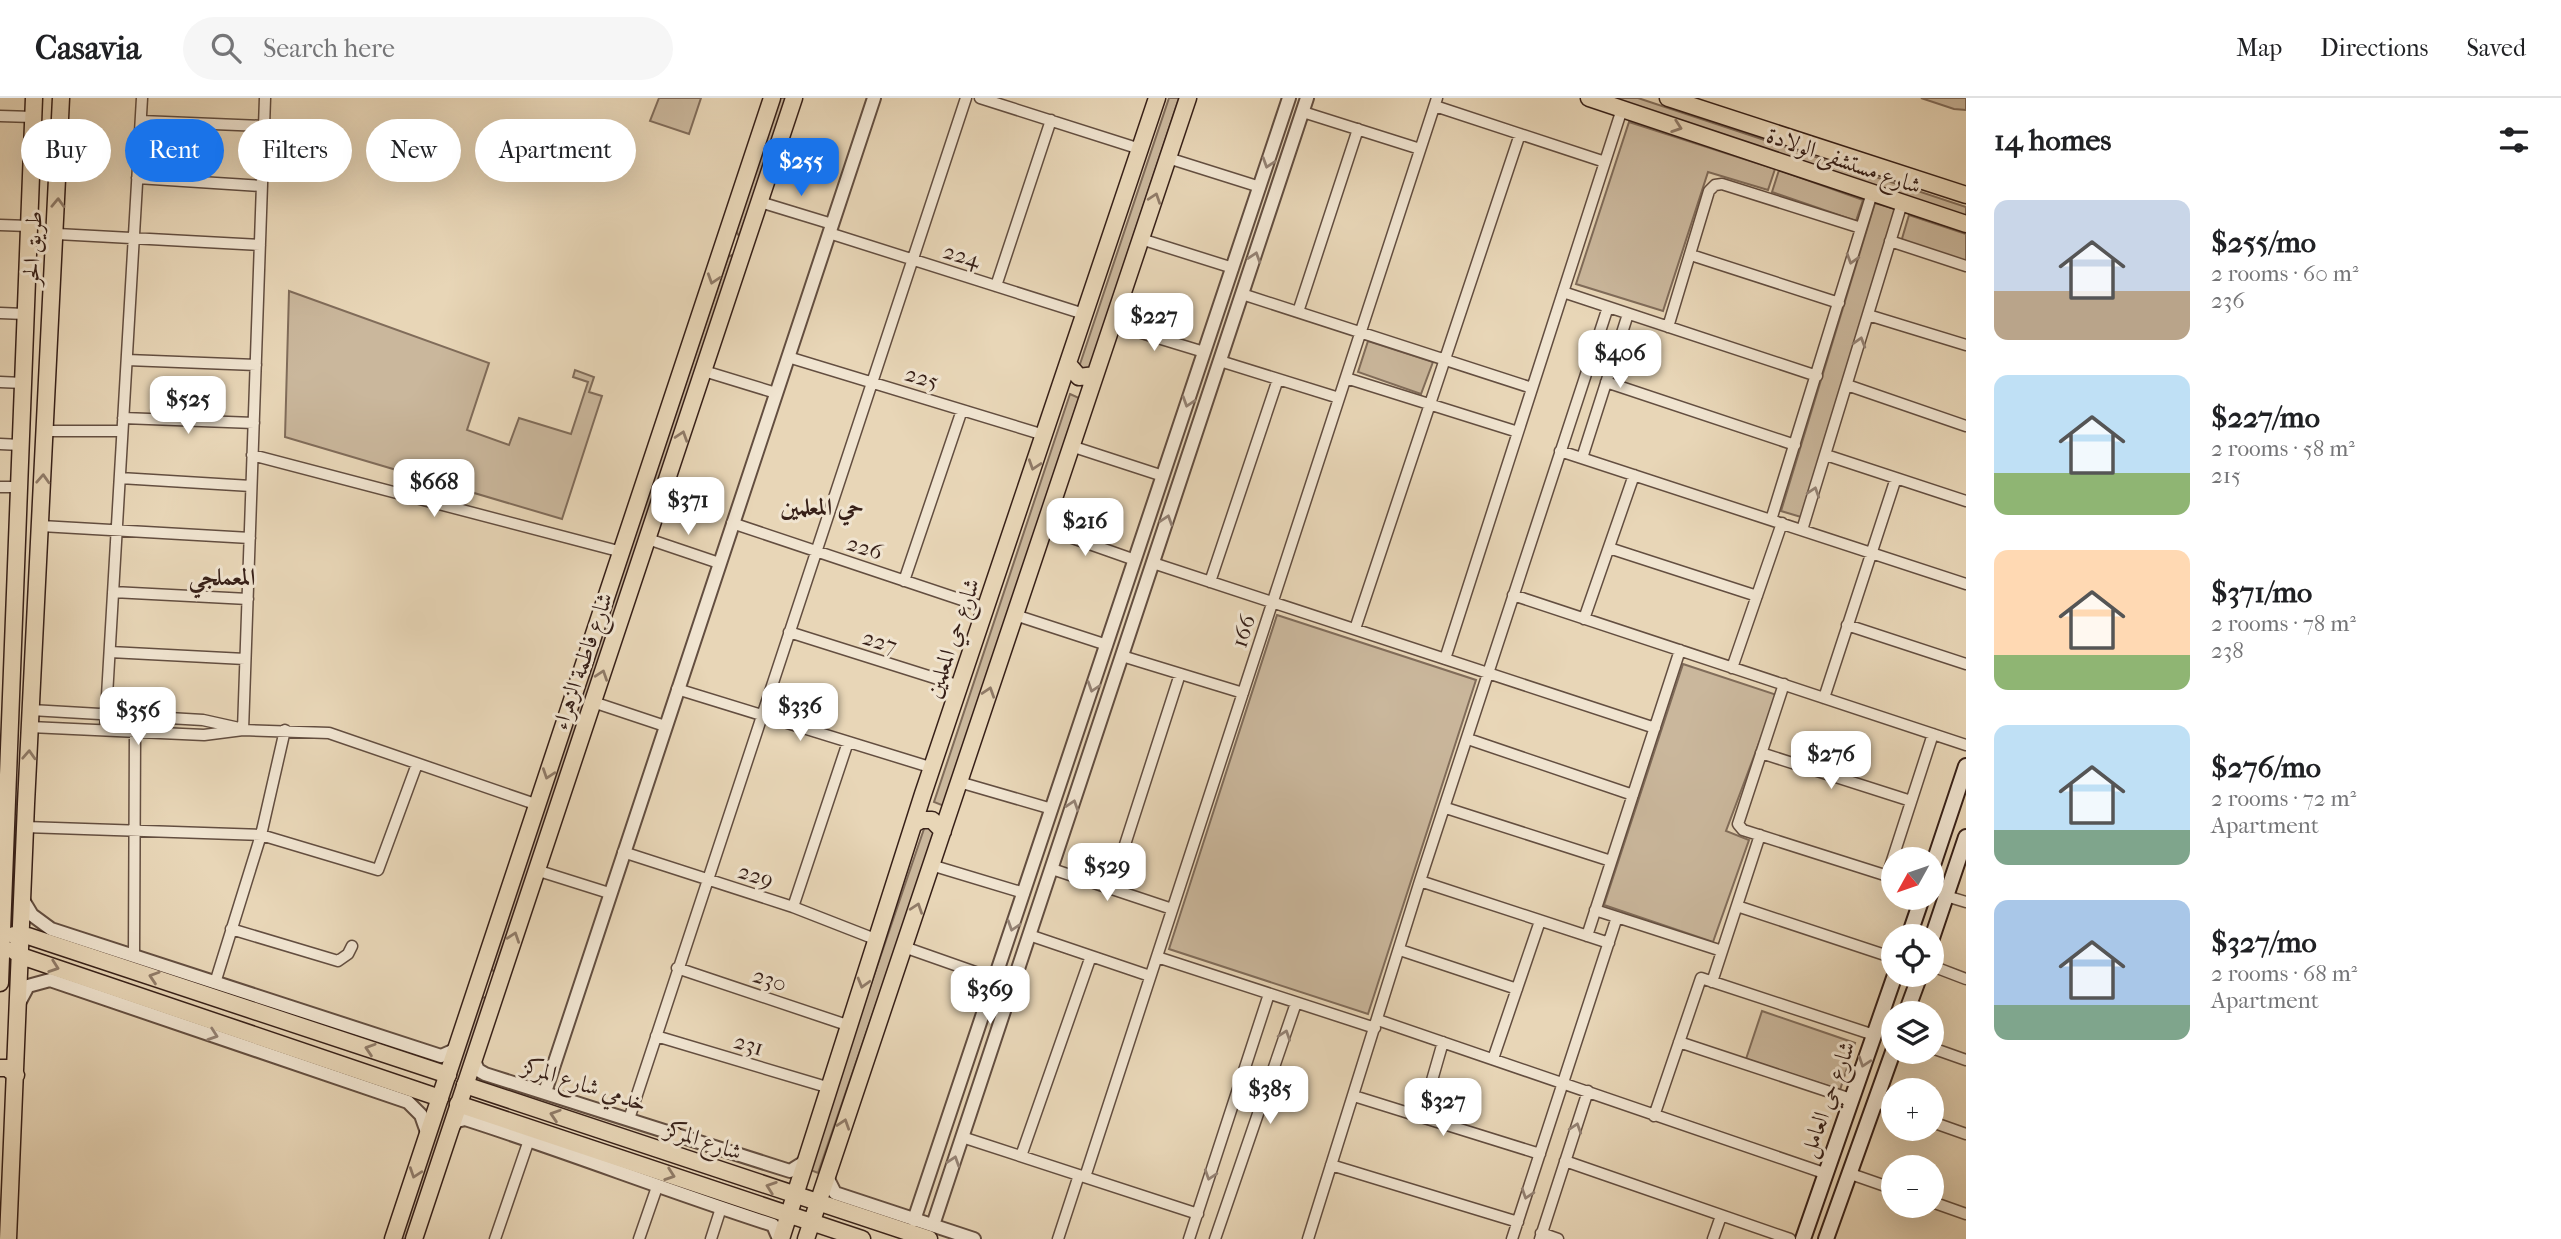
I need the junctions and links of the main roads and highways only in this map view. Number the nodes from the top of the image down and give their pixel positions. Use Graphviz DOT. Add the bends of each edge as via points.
graph roads {
  1 [pos="33,98"];
  2 [pos="61,98"];
  3 [pos="772,98"];
  4 [pos="794,98"];
  5 [pos="1157,98"];
  6 [pos="1188,98"];
  7 [pos="1589,98"];
  8 [pos="1668,98"];
  9 [pos="1966,195"];
  10 [pos="1966,224"];
  11 [pos="730,229"];
  12 [pos="749,236"];
  13 [pos="722,254"];
  14 [pos="740,262"];
  15 [pos="48,358"];
  16 [pos="24,360"];
  17 [pos="1068,365"];
  18 [pos="1096,375"];
  19 [pos="23,381"];
  20 [pos="47,383"];
  21 [pos="1058,393"];
  22 [pos="1085,405"];
  23 [pos="6,694"];
  24 [pos="1966,765"];
  25 [pos="923,794"];
  26 [pos="1960,800"];
  27 [pos="7,804"];
  28 [pos="26,804"];
  29 [pos="951,805"];
  30 [pos="6,823"];
  31 [pos="914,824"];
  32 [pos="25,827"];
  33 [pos="943,831"];
  34 [pos="1966,837"];
  35 [pos="1941,847"];
  36 [pos="2,899"];
  37 [pos="1937,924"];
  38 [pos="8,937"];
  39 [pos="20,958"];
  40 [pos="483,969"];
  41 [pos="501,976"];
  42 [pos="0,982"];
  43 [pos="1891,987"];
  44 [pos="476,990"];
  45 [pos="494,998"];
  46 [pos="8,1056"];
  47 [pos="448,1064"];
  48 [pos="1888,1064"];
  49 [pos="0,1068"];
  50 [pos="16,1075"];
  51 [pos="471,1076"];
  52 [pos="436,1101"];
  53 [pos="460,1108"];
  54 [pos="674,1135"];
  55 [pos="669,1152"];
  56 [pos="796,1195"];
  57 [pos="821,1195"];
  58 [pos="789,1215"];
  59 [pos="812,1223"];
  60 [pos="931,1232"];
  61 [pos="8,1239"];
  62 [pos="393,1239"];
  63 [pos="414,1239"];
  64 [pos="780,1239"];
  65 [pos="806,1239"];
  66 [pos="860,1239"];
  67 [pos="1803,1239"];
  68 [pos="1826,1239"];
  1 -- 16 [label="main road, طريق الحر"];
  15 -- 2 [label="main road, طريق الحر, one-way"];
  3 -- 11 [label="main road, شارع فاطمة الزهراء"];
  4 -- 12 [label="main road, شارع فاطمة الزهراء"];
  5 -- 17 [label="main road, شارع حي المعلمين"];
  18 -- 6 [label="main road, one-way"];
  7 -- 10 [label="main road, شارع مستشفى الولادة, one-way"];
  8 -- 9 [label="main road, شارع مستشفى الولادة"];
  11 -- 12 [label="main road" via="738,236"];
  11 -- 13 [label="main road, شارع فاطمة الزهراء"];
  12 -- 14 [label="main road, شارع فاطمة الزهراء"];
  13 -- 14 [label="main road" via="733,253"];
  13 -- 40 [label="main road, شارع فاطمة الزهراء, one-way"];
  41 -- 14 [label="main road, شارع فاطمة الزهراء, one-way"];
  15 -- 16 [label="main road" via="36,365"];
  15 -- 20 [label="main road, طريق الحر"];
  16 -- 19 [label="main road, طريق الحر"];
  17 -- 18 [label="main road" via="1079,377"];
  17 -- 21 [label="main road, شارع حي المعلمين"];
  18 -- 22 [label="main road"];
  19 -- 20 [label="main road" via="36,375"];
  19 -- 23 [label="main road, طريق الحر"];
  28 -- 20 [label="main road, طريق الحر, one-way"];
  21 -- 22 [label="main road" via="1077,392"];
  21 -- 25 [label="main road, شارع حي المعلمين, one-way"];
  29 -- 22 [label="main road, one-way"];
  23 -- 27 [label="main road, طريق الحر"];
  24 -- 26 [label="main road"];
  25 -- 29 [label="main road" via="934,807"];
  25 -- 31 [label="main road, شارع حي المعلمين"];
  26 -- 35 [label="main road"];
  27 -- 28 [label="main road" via="17,808"];
  27 -- 30 [label="main road, طريق الحر"];
  28 -- 32 [label="main road, طريق الحر"];
  29 -- 33 [label="main road"];
  30 -- 32 [label="main road" via="17,821"];
  30 -- 36 [label="main road, طريق الحر"];
  31 -- 33 [label="main road" via="928,819"];
  31 -- 56 [label="main road, شارع حي المعلمين, one-way"];
  32 -- 38 [label="main road, طريق الحر" via="23,900"];
  57 -- 33 [label="main road, one-way"];
  34 -- 37 [label="main road"];
  36 -- 38 [label="main road, طريق الحر"];
  38 -- 39 [label="main road, طريق الحر"];
  38 -- 39 [label="main road" via="11,955"];
  38 -- 42 [label="main road, طريق الحر"];
  47 -- 38 [label="main road, one-way" via="299,1017"];
  39 -- 46 [label="main road, طريق الحر" via="19,1003"];
  39 -- 52 [label="main road, one-way" via="317,1064"];
  40 -- 41 [label="main road" via="491,976"];
  40 -- 44 [label="main road, شارع فاطمة الزهراء"];
  41 -- 45 [label="main road, شارع فاطمة الزهراء"];
  43 -- 67 [label="main road, شارع حي العامل, one-way"];
  44 -- 45 [label="main road"];
  44 -- 47 [label="main road, شارع فاطمة الزهراء"];
  45 -- 51 [label="main road, شارع فاطمة الزهراء"];
  46 -- 50 [label="main road, طريق الحر"];
  47 -- 52 [label="main road, شارع فاطمة الزهراء"];
  48 -- 68 [label="main road, شارع حي العامل"];
  49 -- 50 [label="main road"];
  50 -- 61 [label="main road, طريق الحر"];
  51 -- 53 [label="main road, شارع فاطمة الزهراء"];
  55 -- 51 [label="main road, شارع المركز, one-way"];
  52 -- 62 [label="main road, شارع فاطمة الزهراء, one-way"];
  53 -- 58 [label="main road, شارع المركز, one-way" via="631,1170"];
  53 -- 63 [label="main road, شارع فاطمة الزهراء"];
  54 -- 55 [label="main road"];
  56 -- 55 [label="main road, شارع المركز, one-way"];
  56 -- 57 [label="main road, شارع المركز"];
  56 -- 58 [label="main road, شارع حي المعلمين"];
  57 -- 59 [label="main road"];
  57 -- 60 [label="main road, شارع المركز"];
  58 -- 59 [label="main road, شارع المركز"];
  58 -- 64 [label="main road, شارع حي المعلمين"];
  59 -- 65 [label="main road"];
  59 -- 66 [label="main road, شارع المركز"];
}
